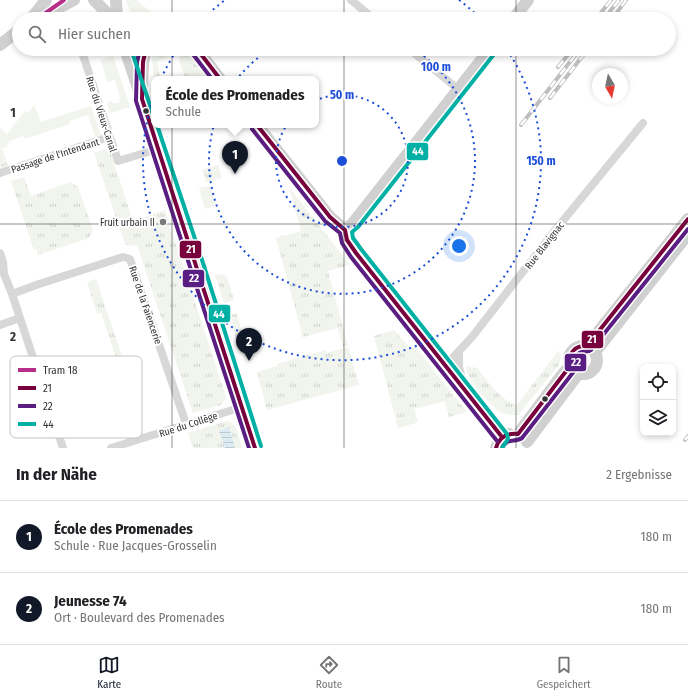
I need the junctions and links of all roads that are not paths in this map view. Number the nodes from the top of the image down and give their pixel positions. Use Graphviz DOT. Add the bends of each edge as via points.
graph roads {
  1 [pos="74,0"];
  2 [pos="94,0"];
  3 [pos="116,0"];
  4 [pos="351,0"];
  5 [pos="528,0"];
  6 [pos="44,1"];
  7 [pos="37,12"];
  8 [pos="51,12"];
  9 [pos="106,12"];
  10 [pos="117,12"];
  11 [pos="366,12"];
  12 [pos="519,12"];
  13 [pos="12,36"];
  14 [pos="0,45"];
  15 [pos="83,56"];
  16 [pos="127,56"];
  17 [pos="144,56"];
  18 [pos="202,56"];
  19 [pos="418,56"];
  20 [pos="484,56"];
  21 [pos="218,76"];
  22 [pos="458,89"];
  23 [pos="142,99"];
  24 [pos="643,123"];
  25 [pos="151,127"];
  26 [pos="151,128"];
  27 [pos="259,128"];
  28 [pos="109,137"];
  29 [pos="158,149"];
  30 [pos="0,173"];
  31 [pos="688,219"];
  32 [pos="345,230"];
  33 [pos="688,234"];
  34 [pos="0,253"];
  35 [pos="12,294"];
  36 [pos="20,318"];
  37 [pos="0,325"];
  38 [pos="591,349"];
  39 [pos="459,352"];
  40 [pos="33,356"];
  41 [pos="445,366"];
  42 [pos="575,370"];
  43 [pos="464,388"];
  44 [pos="242,407"];
  45 [pos="186,424"];
  46 [pos="518,434"];
  47 [pos="502,437"];
  48 [pos="60,438"];
  49 [pos="528,445"];
  50 [pos="63,448"];
  51 [pos="111,448"];
  52 [pos="255,448"];
  53 [pos="496,448"];
  1 -- 8 [label="main road"];
  2 -- 9 [label="main road"];
  3 -- 10 [label="main road"];
  4 -- 11 [label="street"];
  5 -- 12 [label="main road"];
  6 -- 7 [label="main road"];
  13 -- 14 [label="main road"];
  15 -- 28 [label="street, Rue du Vieux-Canal"];
  16 -- 23 [label="main road"];
  17 -- 23 [label="main road"];
  18 -- 21 [label="main road"];
  19 -- 22 [label="street"];
  20 -- 22 [label="main road"];
  22 -- 32 [label="main road"];
  23 -- 25 [label="main road"];
  24 -- 39 [label="street, Rue Blavignac"];
  26 -- 29 [label="main road"];
  27 -- 32 [label="main road" via="330,217"];
  28 -- 29 [label="street, Rue du Vieux-Canal" via="118,161"];
  28 -- 30 [label="street, Passage de l'Intendant"];
  29 -- 44 [label="main road"];
  31 -- 38 [label="main road"];
  32 -- 41 [label="main road" via="352,248"];
  33 -- 38 [label="main road"];
  34 -- 35 [label="street" via="8,288"];
  35 -- 36 [label="street"];
  35 -- 45 [label="street, Rue de la Faïencerie" via="123,257 130,259"];
  36 -- 37 [label="street"];
  36 -- 40 [label="street"];
  38 -- 42 [label="main road" via="580,346 573,350 569,358"];
  38 -- 42 [label="main road" via="597,362 593,370 588,373"];
  39 -- 41 [label="street, Rue Blavignac"];
  39 -- 43 [label="street" via="459,367"];
  41 -- 43 [label="main road"];
  42 -- 46 [label="main road" via="562,375"];
  42 -- 49 [label="main road"];
  43 -- 47 [label="main road"];
  44 -- 45 [label="street, Rue du Collège"];
  44 -- 52 [label="main road"];
  45 -- 51 [label="street, Rue du Collège"];
  46 -- 47 [label="main road"];
  46 -- 49 [label="main road"];
  47 -- 53 [label="main road"];
  48 -- 50 [label="street"];
}
